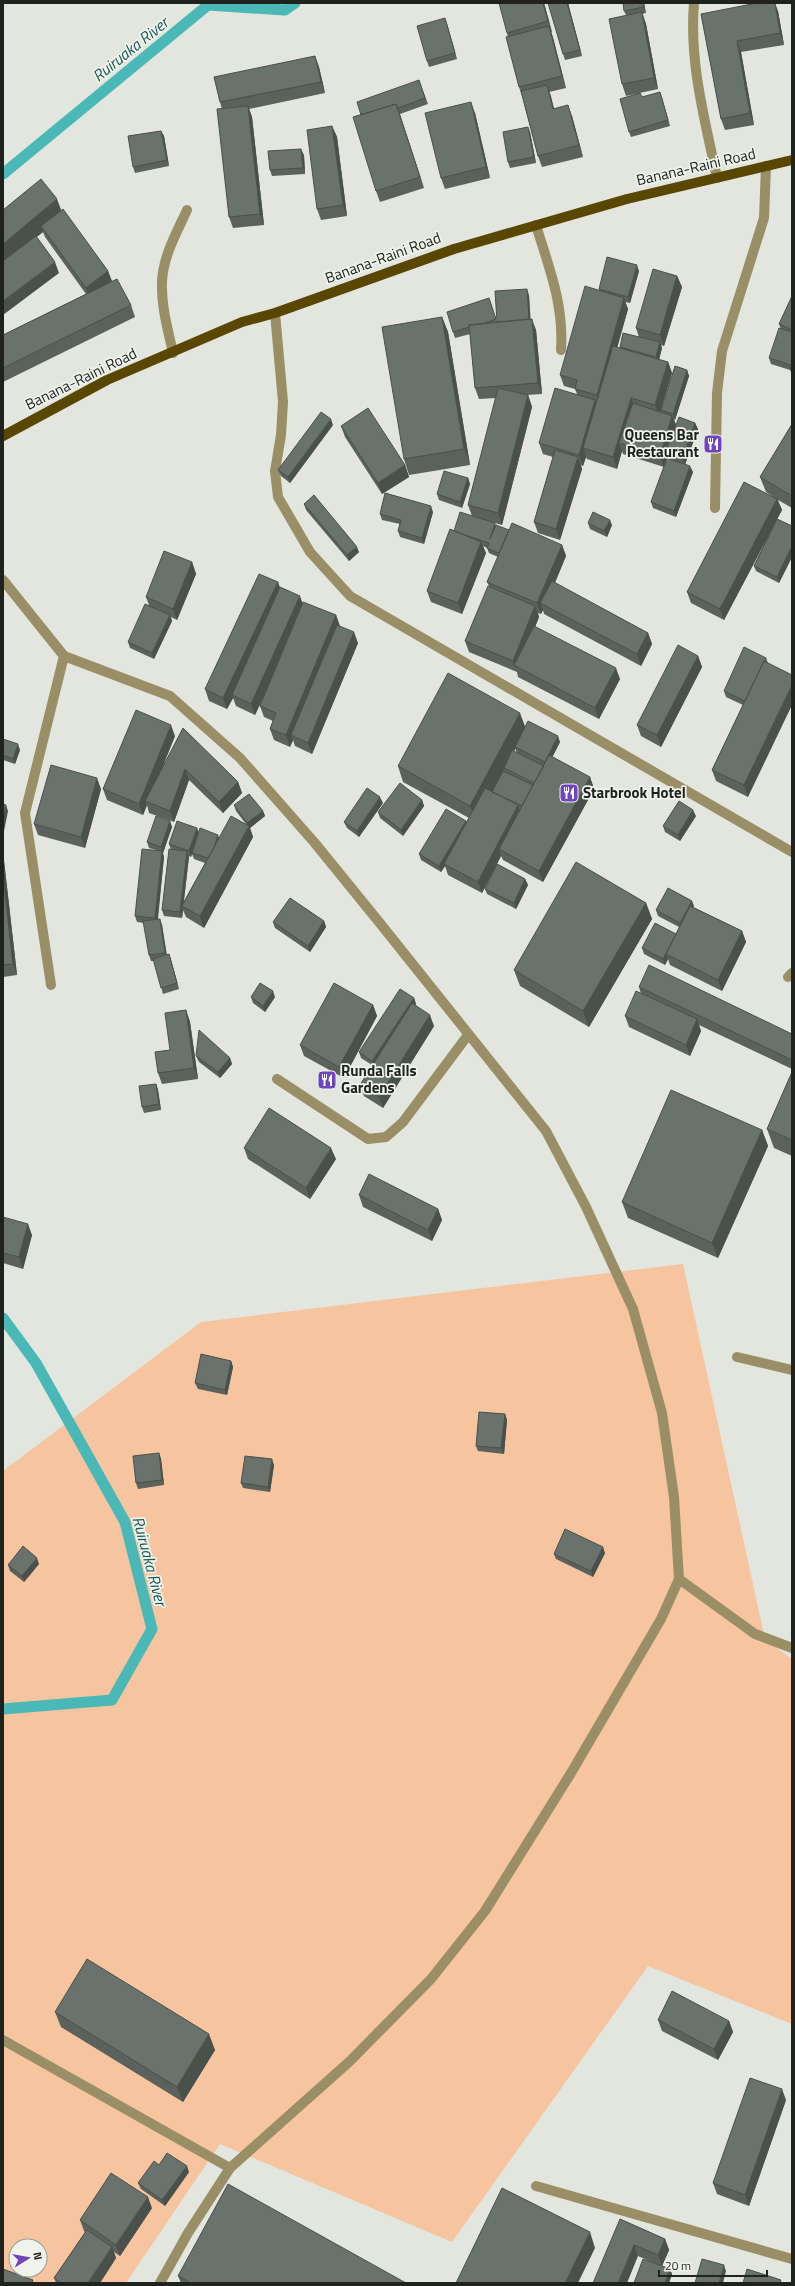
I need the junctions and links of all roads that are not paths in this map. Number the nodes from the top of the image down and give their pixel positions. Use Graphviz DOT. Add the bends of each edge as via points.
graph roads {
  1 [pos="694,3"];
  2 [pos="792,160"];
  3 [pos="766,166"];
  4 [pos="717,178"];
  5 [pos="188,210"];
  6 [pos="536,225"];
  7 [pos="275,313"];
  8 [pos="561,350"];
  9 [pos="173,353"];
  10 [pos="3,436"];
  11 [pos="715,508"];
  12 [pos="3,580"];
  13 [pos="64,656"];
  14 [pos="792,852"];
  15 [pos="51,985"];
  16 [pos="468,1035"];
  17 [pos="277,1079"];
  18 [pos="737,1357"];
  19 [pos="792,1370"];
  20 [pos="680,1579"];
  21 [pos="792,1648"];
  22 [pos="3,2040"];
  23 [pos="230,2168"];
  24 [pos="536,2186"];
  25 [pos="792,2259"];
  26 [pos="160,2283"];
  1 -- 4 [label="street" via="693,54 697,87"];
  2 -- 3 [label="main road, Banana-Raini Road"];
  3 -- 4 [label="main road, Banana-Raini Road"];
  3 -- 11 [label="street" via="764,218 722,351 717,393"];
  4 -- 6 [label="main road, Banana-Raini Road" via="627,199"];
  5 -- 9 [label="street" via="170,247 162,282 165,316"];
  6 -- 7 [label="main road, Banana-Raini Road" via="454,249"];
  6 -- 8 [label="street" via="560,304"];
  7 -- 9 [label="main road, Banana-Raini Road" via="242,322"];
  7 -- 14 [label="street" via="283,402 275,471 278,496 310,552 350,596"];
  9 -- 10 [label="main road, Banana-Raini Road" via="107,380"];
  12 -- 13 [label="street"];
  13 -- 15 [label="street" via="25,813"];
  13 -- 16 [label="street" via="170,696 240,758 364,903"];
  16 -- 17 [label="street" via="402,1122 386,1137 368,1139"];
  16 -- 20 [label="street" via="546,1131 586,1207 633,1308 662,1413 674,1497"];
  18 -- 19 [label="street"];
  20 -- 21 [label="street" via="755,1634"];
  20 -- 23 [label="street" via="661,1619 571,1773 485,1911 431,1980 348,2062"];
  22 -- 23 [label="street"];
  23 -- 26 [label="street" via="188,2233"];
  24 -- 25 [label="street"];
}
